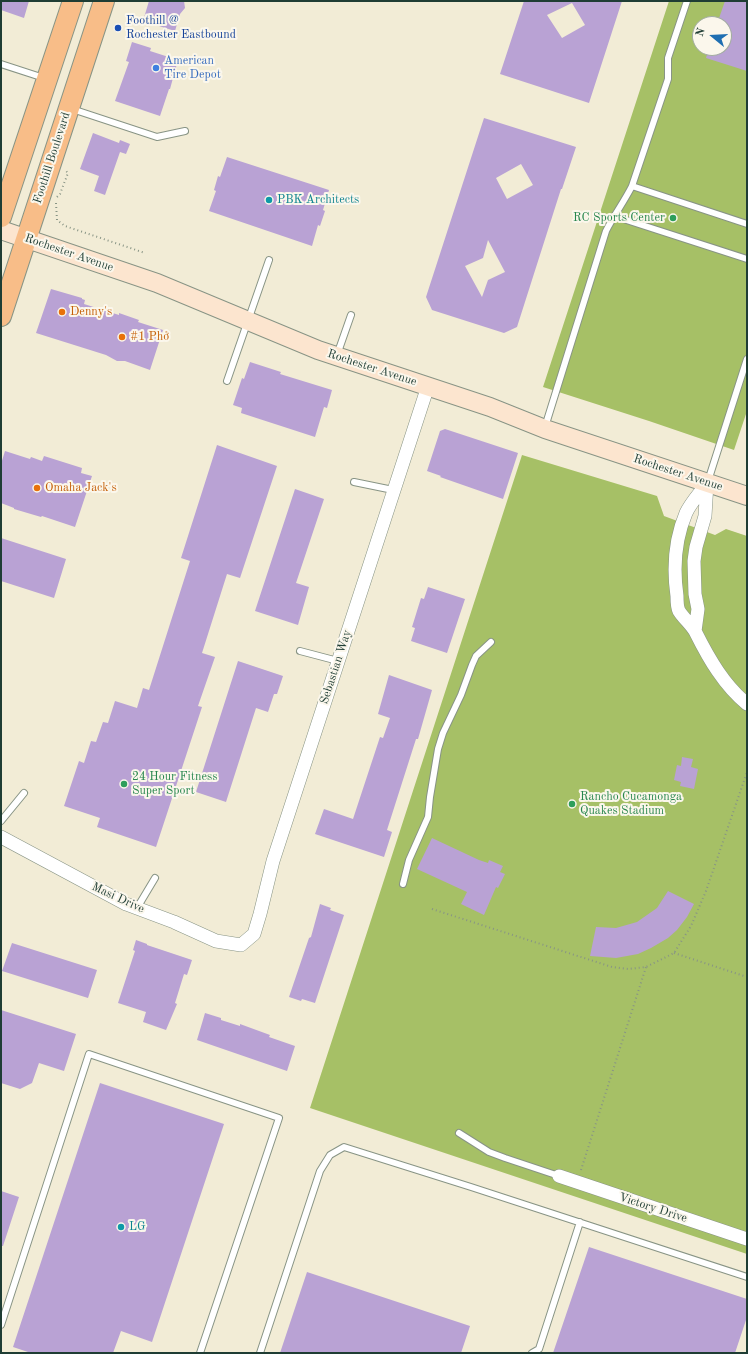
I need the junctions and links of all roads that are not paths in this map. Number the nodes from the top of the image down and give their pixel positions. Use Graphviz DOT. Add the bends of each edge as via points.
graph roads {
  1 [pos="73,1"];
  2 [pos="104,1"];
  3 [pos="687,1"];
  4 [pos="1,64"];
  5 [pos="47,79"];
  6 [pos="69,108"];
  7 [pos="185,132"];
  8 [pos="632,186"];
  9 [pos="614,216"];
  10 [pos="1,217"];
  11 [pos="747,224"];
  12 [pos="1,230"];
  13 [pos="26,238"];
  14 [pos="747,258"];
  15 [pos="269,260"];
  16 [pos="351,315"];
  17 [pos="1,316"];
  18 [pos="247,321"];
  19 [pos="337,356"];
  20 [pos="747,359"];
  21 [pos="228,381"];
  22 [pos="428,386"];
  23 [pos="545,429"];
  24 [pos="354,482"];
  25 [pos="707,483"];
  26 [pos="393,490"];
  27 [pos="747,496"];
  28 [pos="695,632"];
  29 [pos="491,642"];
  30 [pos="300,651"];
  31 [pos="338,661"];
  32 [pos="747,704"];
  33 [pos="24,793"];
  34 [pos="1,821"];
  35 [pos="1,837"];
  36 [pos="155,878"];
  37 [pos="403,884"];
  38 [pos="137,908"];
  39 [pos="241,945"];
  40 [pos="459,1133"];
  41 [pos="559,1176"];
  42 [pos="580,1222"];
  43 [pos="747,1239"];
  44 [pos="747,1276"];
  45 [pos="1,1325"];
  46 [pos="200,1353"];
  47 [pos="260,1353"];
  48 [pos="532,1353"];
  1 -- 5 [label="main road"];
  2 -- 6 [label="main road, Foothill Boulevard"];
  3 -- 8 [label="lane" via="668,58 668,79"];
  4 -- 5 [label="lane"];
  5 -- 10 [label="main road"];
  6 -- 7 [label="lane" via="157,137"];
  6 -- 13 [label="main road, Foothill Boulevard"];
  8 -- 9 [label="lane"];
  8 -- 11 [label="lane"];
  9 -- 14 [label="lane"];
  9 -- 23 [label="lane" via="606,231"];
  12 -- 13 [label="main road, Rochester Avenue"];
  13 -- 17 [label="main road, Foothill Boulevard"];
  13 -- 18 [label="main road, Rochester Avenue" via="157,283"];
  15 -- 18 [label="lane"];
  16 -- 19 [label="lane"];
  18 -- 19 [label="main road, Rochester Avenue"];
  18 -- 21 [label="lane"];
  19 -- 22 [label="main road, Rochester Avenue"];
  20 -- 25 [label="lane"];
  22 -- 23 [label="main road, Rochester Avenue"];
  22 -- 26 [label="street, Sebastian Way"];
  23 -- 25 [label="main road, Rochester Avenue"];
  24 -- 26 [label="lane"];
  25 -- 27 [label="main road, Rochester Avenue"];
  25 -- 28 [label="street" via="705,516 694,561 698,608"];
  25 -- 28 [label="street" via="687,511 676,550 675,584 679,610"];
  26 -- 31 [label="street, Sebastian Way"];
  28 -- 32 [label="street" via="712,664"];
  29 -- 37 [label="lane" via="476,656 462,695 443,733 438,749 428,817 409,860"];
  30 -- 31 [label="lane"];
  31 -- 39 [label="street, Sebastian Way" via="273,861 254,934"];
  33 -- 34 [label="lane"];
  35 -- 38 [label="street, Masi Drive"];
  36 -- 38 [label="lane"];
  38 -- 39 [label="street, Masi Drive" via="216,941"];
  40 -- 41 [label="lane" via="505,1158"];
  41 -- 43 [label="street, Victory Drive"];
  42 -- 44 [label="lane"];
  42 -- 47 [label="lane" via="344,1147 330,1155 320,1171"];
  42 -- 48 [label="lane" via="539,1349"];
  45 -- 46 [label="lane" via="89,1054 279,1118"];
}
